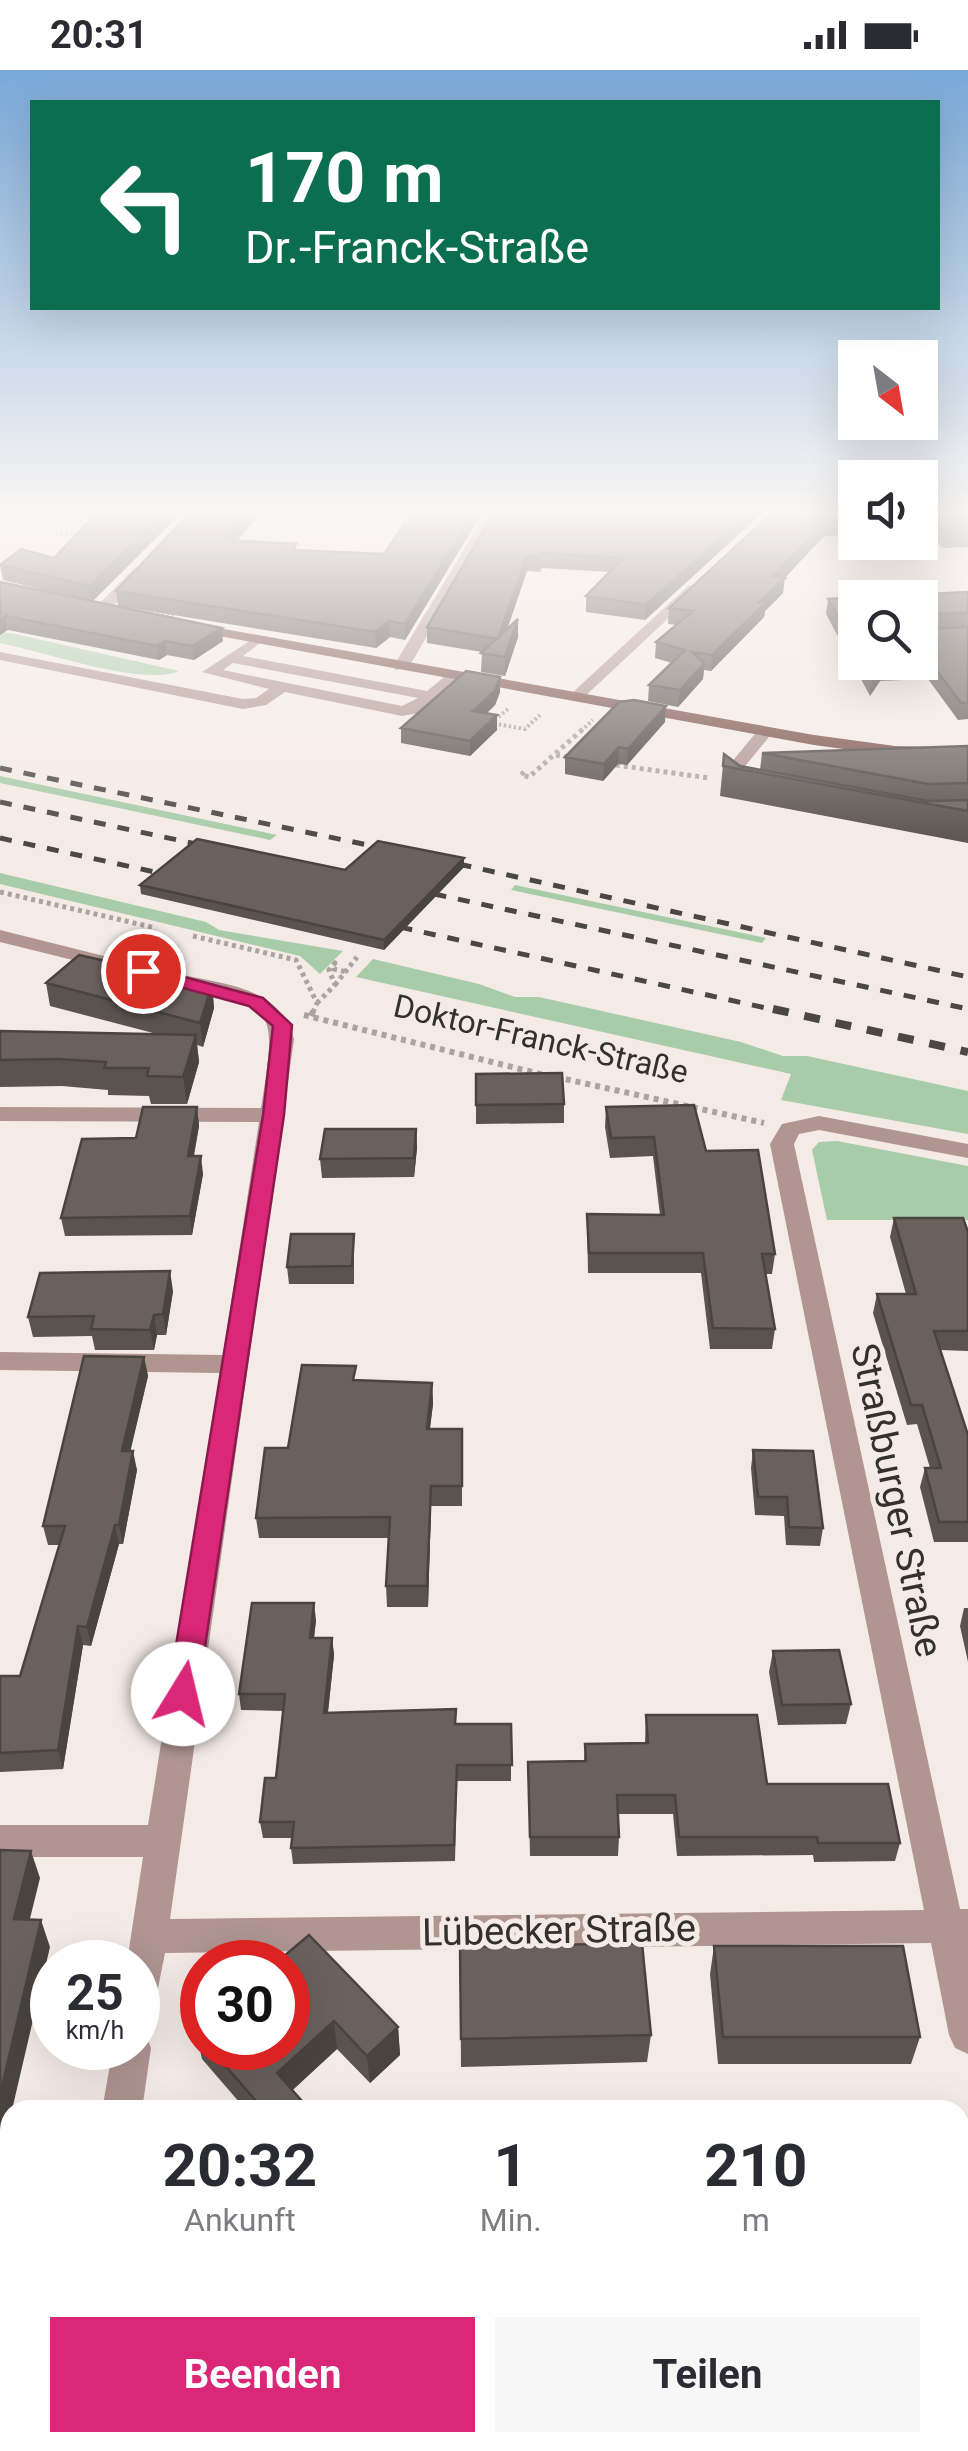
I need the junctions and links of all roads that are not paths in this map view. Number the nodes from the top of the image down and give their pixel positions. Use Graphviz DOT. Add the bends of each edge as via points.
graph roads {
  1 [pos="172,624"];
  2 [pos="426,624"];
  3 [pos="655,624"];
  4 [pos="257,640"];
  5 [pos="0,656"];
  6 [pos="230,658"];
  7 [pos="401,666"];
  8 [pos="454,676"];
  9 [pos="280,688"];
  10 [pos="430,696"];
  11 [pos="577,696"];
  12 [pos="765,732"];
  13 [pos="968,753"];
  14 [pos="768,794"];
  15 [pos="0,936"];
  16 [pos="169,947"];
  17 [pos="143,971"];
  18 [pos="0,1114"];
  19 [pos="274,1115"];
  20 [pos="968,1151"];
  21 [pos="0,1362"];
  22 [pos="234,1364"];
  23 [pos="160,1840"];
  24 [pos="0,1842"];
  25 [pos="957,1926"];
  26 [pos="150,1936"];
  27 [pos="149,1940"];
  28 [pos="968,2035"];
  29 [pos="128,2070"];
  30 [pos="124,2100"];
  1 -- 4 [label="main road"];
  2 -- 7 [label="street"];
  3 -- 11 [label="street"];
  4 -- 6 [label="street"];
  4 -- 7 [label="main road"];
  5 -- 9 [label="street" via="243,704"];
  6 -- 9 [label="street" via="210,672"];
  6 -- 10 [label="street"];
  7 -- 8 [label="main road"];
  8 -- 10 [label="street"];
  8 -- 11 [label="main road"];
  9 -- 10 [label="street" via="402,711"];
  11 -- 12 [label="main road"];
  12 -- 13 [label="main road" via="892,751"];
  12 -- 14 [label="street" via="733,770 734,782"];
  15 -- 17 [label="street"];
  16 -- 17 [label="street"];
  17 -- 19 [label="street" via="230,992 279,1018 283,1039"];
  18 -- 19 [label="street"];
  19 -- 22 [label="street"];
  20 -- 25 [label="street, Straßburger Straße" via="804,1126 782,1144"];
  21 -- 22 [label="street"];
  22 -- 23 [label="street"];
  23 -- 24 [label="street"];
  23 -- 26 [label="street"];
  25 -- 26 [label="street, Lübecker Straße"];
  25 -- 28 [label="street, Straßburger Straße"];
  26 -- 27 [label="street"];
  29 -- 30 [label="street"];
}
